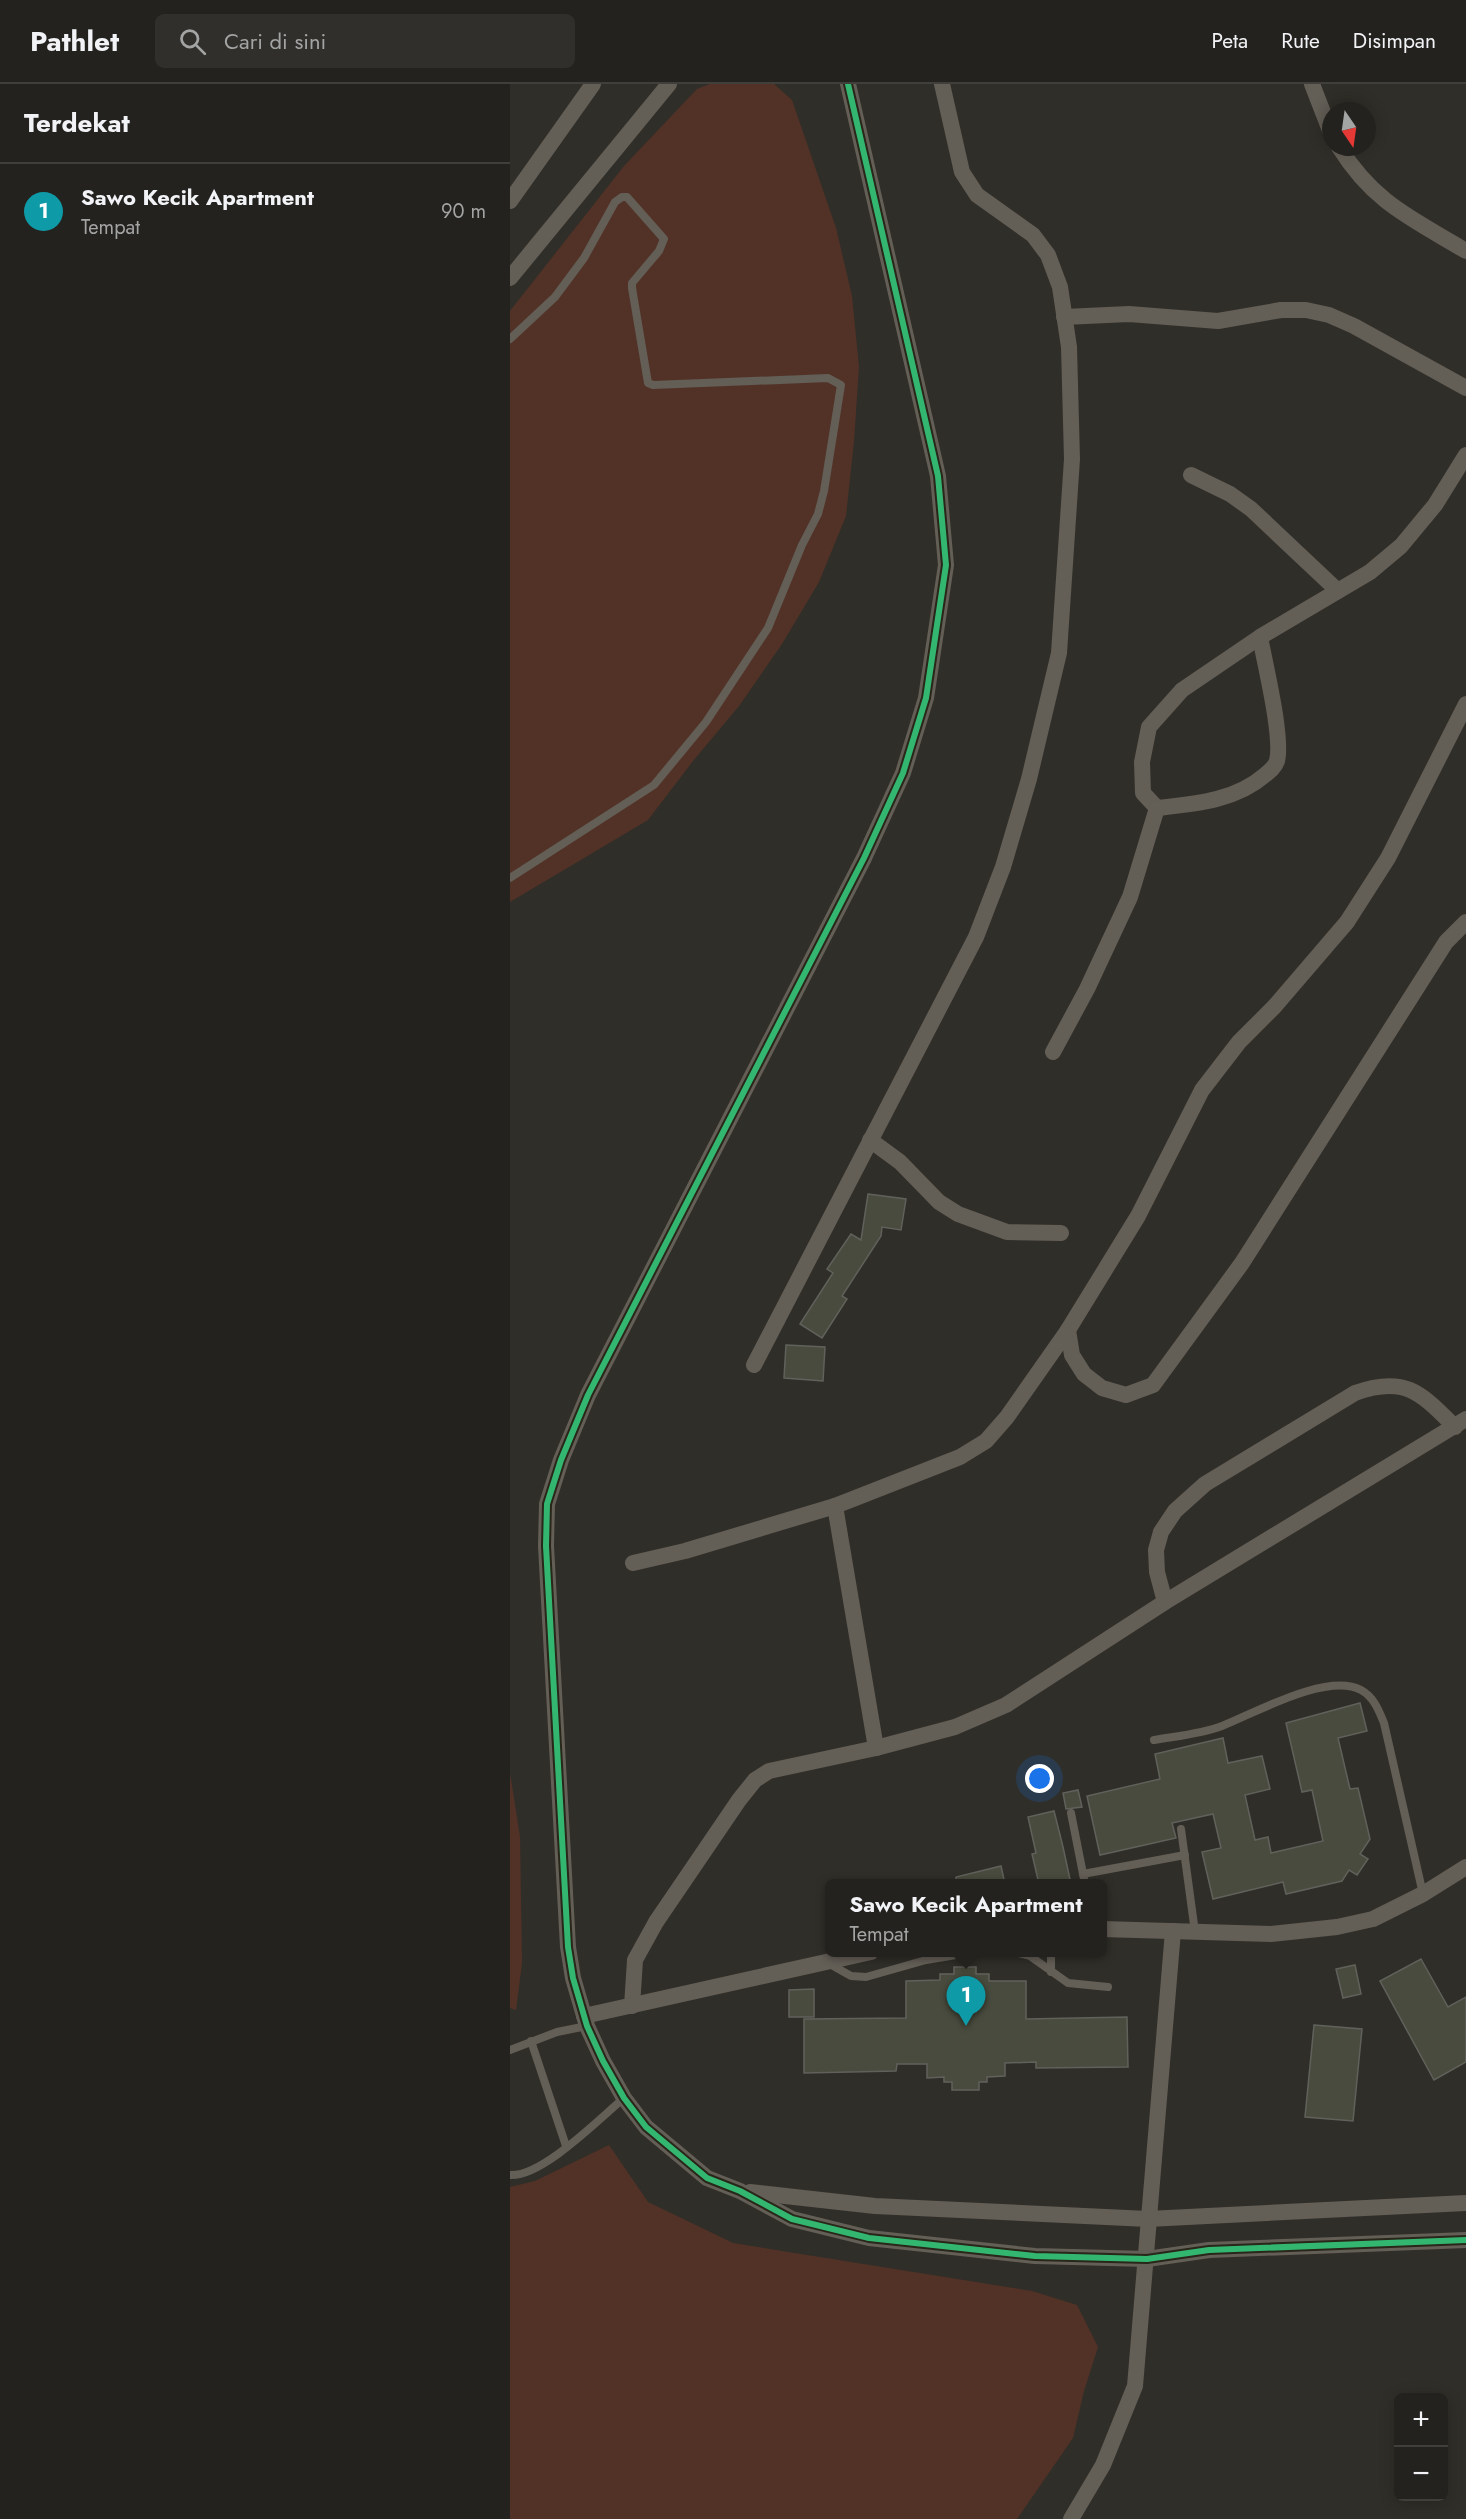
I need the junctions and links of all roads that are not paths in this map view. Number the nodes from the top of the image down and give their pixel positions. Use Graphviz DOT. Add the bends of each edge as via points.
graph roads {
  1 [pos="593,84"];
  2 [pos="669,84"];
  3 [pos="679,84"];
  4 [pos="848,84"];
  5 [pos="942,84"];
  6 [pos="1312,84"];
  7 [pos="659,91"];
  8 [pos="1322,110"];
  9 [pos="1346,156"];
  10 [pos="510,201"];
  11 [pos="1466,251"];
  12 [pos="510,278"];
  13 [pos="1064,317"];
  14 [pos="510,339"];
  15 [pos="1466,388"];
  16 [pos="1466,455"];
  17 [pos="1191,475"];
  18 [pos="1338,591"];
  19 [pos="1260,637"];
  20 [pos="1466,704"];
  21 [pos="1156,808"];
  22 [pos="510,878"];
  23 [pos="1466,922"];
  24 [pos="1053,1052"];
  25 [pos="870,1140"];
  26 [pos="1061,1233"];
  27 [pos="1068,1330"];
  28 [pos="754,1365"];
  29 [pos="1460,1423"];
  30 [pos="835,1506"];
  31 [pos="633,1563"];
  32 [pos="1166,1602"];
  33 [pos="1154,1740"];
  34 [pos="876,1748"];
  35 [pos="1071,1813"];
  36 [pos="1181,1829"];
  37 [pos="1185,1855"];
  38 [pos="1466,1867"];
  39 [pos="1083,1874"];
  40 [pos="1084,1879"];
  41 [pos="1423,1894"];
  42 [pos="1107,1929"];
  43 [pos="1173,1931"];
  44 [pos="1195,1932"];
  45 [pos="851,1957"];
  46 [pos="947,1957"];
  47 [pos="1031,1957"];
  48 [pos="1051,1957"];
  49 [pos="827,1962"];
  50 [pos="1051,1972"];
  51 [pos="1108,1987"];
  52 [pos="632,2006"];
  53 [pos="586,2021"];
  54 [pos="531,2041"];
  55 [pos="510,2050"];
  56 [pos="624,2098"];
  57 [pos="566,2146"];
  58 [pos="510,2175"];
  59 [pos="740,2191"];
  60 [pos="1466,2203"];
  61 [pos="1148,2219"];
  62 [pos="1466,2240"];
  63 [pos="1147,2259"];
  64 [pos="1071,2519"];
  1 -- 10 [label="street"];
  2 -- 7 [label="street"];
  3 -- 7 [label="street"];
  4 -- 53 [label="street" via="938,476 946,565 926,698 903,773 864,858 588,1395 547,1504 568,1947"];
  5 -- 13 [label="street" via="962,172 977,195 1033,235 1048,255 1060,287"];
  6 -- 8 [label="street"];
  7 -- 12 [label="street"];
  9 -- 11 [label="street" via="1385,203"];
  13 -- 15 [label="street" via="1129,314 1218,321 1281,310 1306,310 1354,326"];
  13 -- 25 [label="street" via="1070,347 1072,459 1059,653 1029,779 1003,867 976,937"];
  14 -- 22 [label="lane" via="555,297 584,258 615,202 627,197 664,240 632,282 648,383 653,386 828,378 841,385 818,514 768,628 706,722 654,784"];
  16 -- 18 [label="street" via="1435,505 1401,546 1370,572"];
  17 -- 18 [label="street" via="1230,494 1251,510"];
  18 -- 19 [label="street"];
  19 -- 21 [label="street" via="1182,690 1149,727 1142,762 1143,793"];
  19 -- 21 [label="street" via="1277,746 1273,768 1250,788 1202,804"];
  20 -- 27 [label="street" via="1388,858 1347,922 1202,1089 1138,1216"];
  21 -- 24 [label="street" via="1130,897"];
  23 -- 27 [label="street" via="1446,942 1242,1263 1153,1385 1126,1395 1102,1388 1083,1374 1072,1355"];
  25 -- 26 [label="street" via="957,1214 1007,1232"];
  25 -- 28 [label="street"];
  27 -- 30 [label="street" via="986,1441 960,1457"];
  29 -- 32 [label="street"];
  29 -- 32 [label="street" via="1423,1396 1404,1388 1375,1386 1355,1393 1204,1484 1175,1511 1156,1550 1157,1572"];
  30 -- 31 [label="street"];
  30 -- 34 [label="street"];
  32 -- 34 [label="street" via="1006,1705 956,1727"];
  33 -- 41 [label="lane" via="1221,1726 1278,1700 1320,1689 1343,1685 1362,1690 1377,1704 1384,1724"];
  34 -- 52 [label="street" via="786,1766 755,1780 656,1922 635,1960"];
  35 -- 39 [label="lane"];
  36 -- 37 [label="lane"];
  37 -- 39 [label="lane"];
  37 -- 44 [label="lane"];
  38 -- 41 [label="street"];
  39 -- 40 [label="lane"];
  41 -- 44 [label="street" via="1373,1918 1337,1927 1271,1934"];
  42 -- 43 [label="street"];
  43 -- 44 [label="street"];
  43 -- 61 [label="street"];
  45 -- 49 [label="street"];
  46 -- 49 [label="lane" via="866,1977 851,1976"];
  47 -- 50 [label="lane"];
  48 -- 50 [label="lane"];
  49 -- 52 [label="street"];
  50 -- 51 [label="lane" via="1068,1983"];
  52 -- 53 [label="street"];
  53 -- 54 [label="lane"];
  53 -- 56 [label="street"];
  54 -- 55 [label="lane"];
  54 -- 57 [label="lane"];
  56 -- 57 [label="lane"];
  56 -- 59 [label="street" via="646,2127 682,2159 707,2178"];
  57 -- 58 [label="lane" via="532,2171"];
  59 -- 61 [label="street" via="875,2206"];
  59 -- 63 [label="street" via="792,2218 869,2238 1035,2256"];
  60 -- 61 [label="street"];
  61 -- 63 [label="street"];
  62 -- 63 [label="street" via="1209,2250"];
  63 -- 64 [label="street" via="1135,2386 1103,2465"];
}
